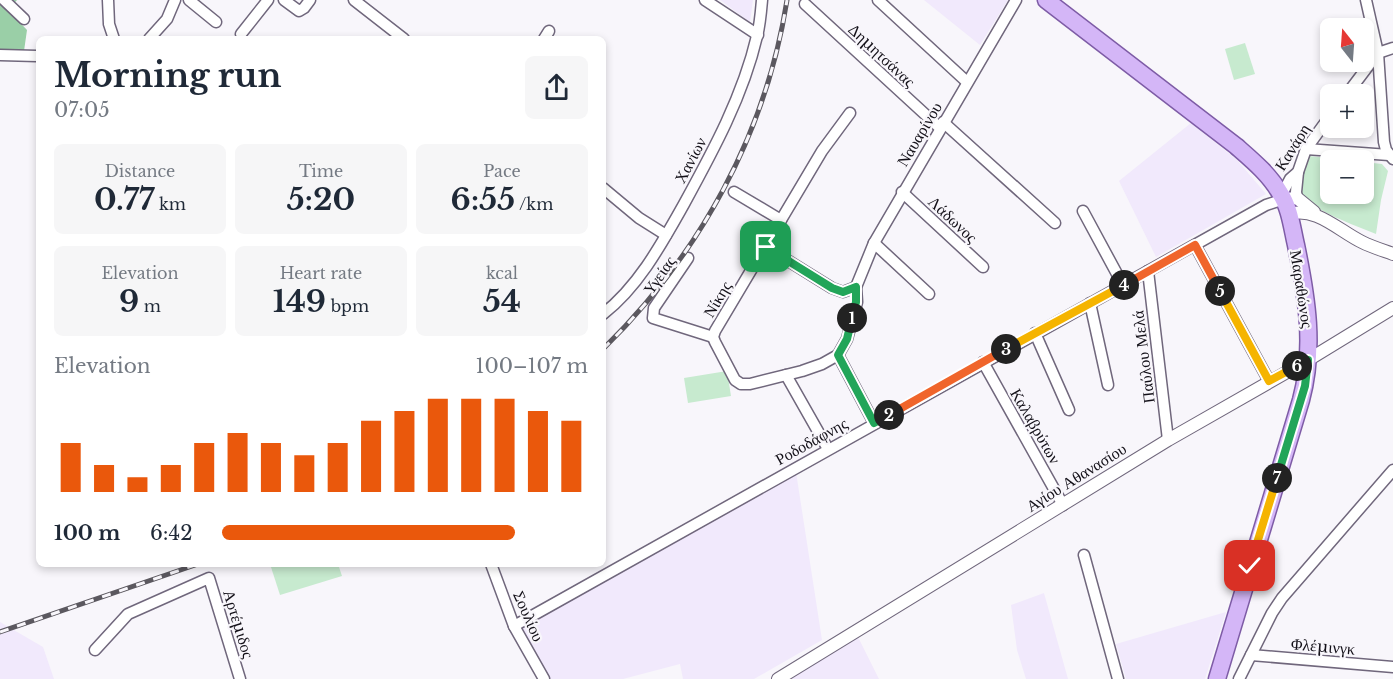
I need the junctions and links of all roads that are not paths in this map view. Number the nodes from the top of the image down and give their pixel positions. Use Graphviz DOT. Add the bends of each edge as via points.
graph roads {
  1 [pos="4,0"];
  2 [pos="108,0"];
  3 [pos="175,0"];
  4 [pos="189,0"];
  5 [pos="268,0"];
  6 [pos="284,0"];
  7 [pos="310,0"];
  8 [pos="354,0"];
  9 [pos="705,0"];
  10 [pos="762,0"];
  11 [pos="878,0"];
  12 [pos="1016,0"];
  13 [pos="1046,0"];
  14 [pos="1366,0"];
  15 [pos="805,4"];
  16 [pos="24,19"];
  17 [pos="216,22"];
  18 [pos="242,34"];
  19 [pos="758,35"];
  20 [pos="113,36"];
  21 [pos="152,36"];
  22 [pos="400,36"];
  23 [pos="1393,48"];
  24 [pos="1378,53"];
  25 [pos="0,55"];
  26 [pos="36,56"];
  27 [pos="967,82"];
  28 [pos="1355,84"];
  29 [pos="850,113"];
  30 [pos="942,125"];
  31 [pos="1320,130"];
  32 [pos="1306,149"];
  33 [pos="1391,157"];
  34 [pos="606,190"];
  35 [pos="734,192"];
  36 [pos="902,192"];
  37 [pos="1288,201"];
  38 [pos="1083,211"];
  39 [pos="1319,217"];
  40 [pos="781,220"];
  41 [pos="1055,223"];
  42 [pos="666,235"];
  43 [pos="874,243"];
  44 [pos="1195,245"];
  45 [pos="766,247"];
  46 [pos="1393,254"];
  47 [pos="688,258"];
  48 [pos="983,267"];
  49 [pos="1148,271"];
  50 [pos="1124,285"];
  51 [pos="856,287"];
  52 [pos="929,294"];
  53 [pos="1090,303"];
  54 [pos="1393,308"];
  55 [pos="606,312"];
  56 [pos="1035,333"];
  57 [pos="713,337"];
  58 [pos="838,355"];
  59 [pos="1308,360"];
  60 [pos="983,362"];
  61 [pos="786,375"];
  62 [pos="1269,381"];
  63 [pos="1108,385"];
  64 [pos="1069,410"];
  65 [pos="874,423"];
  66 [pos="1168,440"];
  67 [pos="828,449"];
  68 [pos="1393,470"];
  69 [pos="1063,505"];
  70 [pos="1084,555"];
  71 [pos="493,567"];
  72 [pos="514,626"];
  73 [pos="95,650"];
  74 [pos="1251,655"];
  75 [pos="1393,667"];
  76 [pos="240,679"];
  77 [pos="544,679"];
  78 [pos="778,679"];
  79 [pos="1118,679"];
  80 [pos="1217,679"];
  81 [pos="1239,679"];
  1 -- 16 [label="street"];
  2 -- 20 [label="street"];
  3 -- 21 [label="street" via="162,26"];
  4 -- 17 [label="street"];
  5 -- 18 [label="street"];
  6 -- 7 [label="street" via="299,11"];
  8 -- 22 [label="street"];
  9 -- 19 [label="street"];
  10 -- 19 [label="street, Χανίων"];
  11 -- 27 [label="street"];
  12 -- 27 [label="street, Ναυαρίνου"];
  13 -- 37 [label="main road, Μαραθώνος" via="1236,146"];
  14 -- 24 [label="street"];
  15 -- 30 [label="street, Δημητσάνας"];
  19 -- 42 [label="street, Χανίων" via="729,117"];
  23 -- 24 [label="street"];
  24 -- 28 [label="street"];
  24 -- 33 [label="street" via="1384,142"];
  25 -- 26 [label="street"];
  27 -- 30 [label="street, Ναυαρίνου"];
  29 -- 40 [label="street, Νίκης"];
  30 -- 36 [label="street, Ναυαρίνου"];
  30 -- 41 [label="street, Δημητσάνας"];
  31 -- 32 [label="street, Κανάρη"];
  32 -- 33 [label="street"];
  32 -- 37 [label="street, Κανάρη" via="1298,172 1290,179"];
  34 -- 42 [label="street"];
  35 -- 40 [label="street"];
  36 -- 43 [label="street, Ναυαρίνου"];
  36 -- 48 [label="street, Λάδωνος"];
  37 -- 39 [label="street"];
  37 -- 39 [label="street"];
  37 -- 44 [label="street, Ροδοδάφνης" via="1266,205"];
  37 -- 59 [label="main road, Μαραθώνος" via="1306,300"];
  38 -- 50 [label="street"];
  39 -- 46 [label="street" via="1360,242"];
  40 -- 45 [label="street, Νίκης"];
  42 -- 55 [label="street, Χανίων" via="620,301"];
  43 -- 51 [label="street, Ναυαρίνου"];
  43 -- 52 [label="street"];
  44 -- 49 [label="street, Ροδοδάφνης"];
  44 -- 62 [label="street"];
  45 -- 51 [label="street" via="832,288 843,292"];
  45 -- 57 [label="street, Νίκης"];
  47 -- 57 [label="street, Υγείας" via="654,308 653,318"];
  49 -- 50 [label="street, Ροδοδάφνης"];
  49 -- 66 [label="street, Παύλου Μελά"];
  50 -- 53 [label="street, Ροδοδάφνης"];
  51 -- 58 [label="street" via="847,339"];
  53 -- 56 [label="street, Ροδοδάφνης"];
  53 -- 63 [label="street"];
  54 -- 59 [label="street, Αγίου Αθανασίου"];
  56 -- 60 [label="street, Ροδοδάφνης"];
  56 -- 64 [label="street"];
  57 -- 61 [label="street, Νίκης" via="735,380 741,384"];
  58 -- 61 [label="street, Νίκης"];
  58 -- 65 [label="street"];
  59 -- 62 [label="street, Αγίου Αθανασίου"];
  59 -- 80 [label="main road, Μαραθώνος" via="1301,400"];
  60 -- 65 [label="street, Ροδοδάφνης"];
  60 -- 69 [label="street, Καλαβρύτων"];
  61 -- 67 [label="street"];
  62 -- 66 [label="street, Αγίου Αθανασίου"];
  65 -- 67 [label="street, Ροδοδάφνης"];
  66 -- 69 [label="street, Αγίου Αθανασίου"];
  67 -- 72 [label="street, Ροδοδάφνης"];
  68 -- 74 [label="street" via="1282,598"];
  69 -- 78 [label="street, Αγίου Αθανασίου"];
  70 -- 79 [label="street"];
  71 -- 72 [label="street, Σουλίου"];
  72 -- 77 [label="street, Σουλίου"];
  73 -- 76 [label="street, Αρτέμιδος" via="128,614 209,579"];
  74 -- 75 [label="street, Φλέμινγκ"];
  74 -- 81 [label="street"];
}
